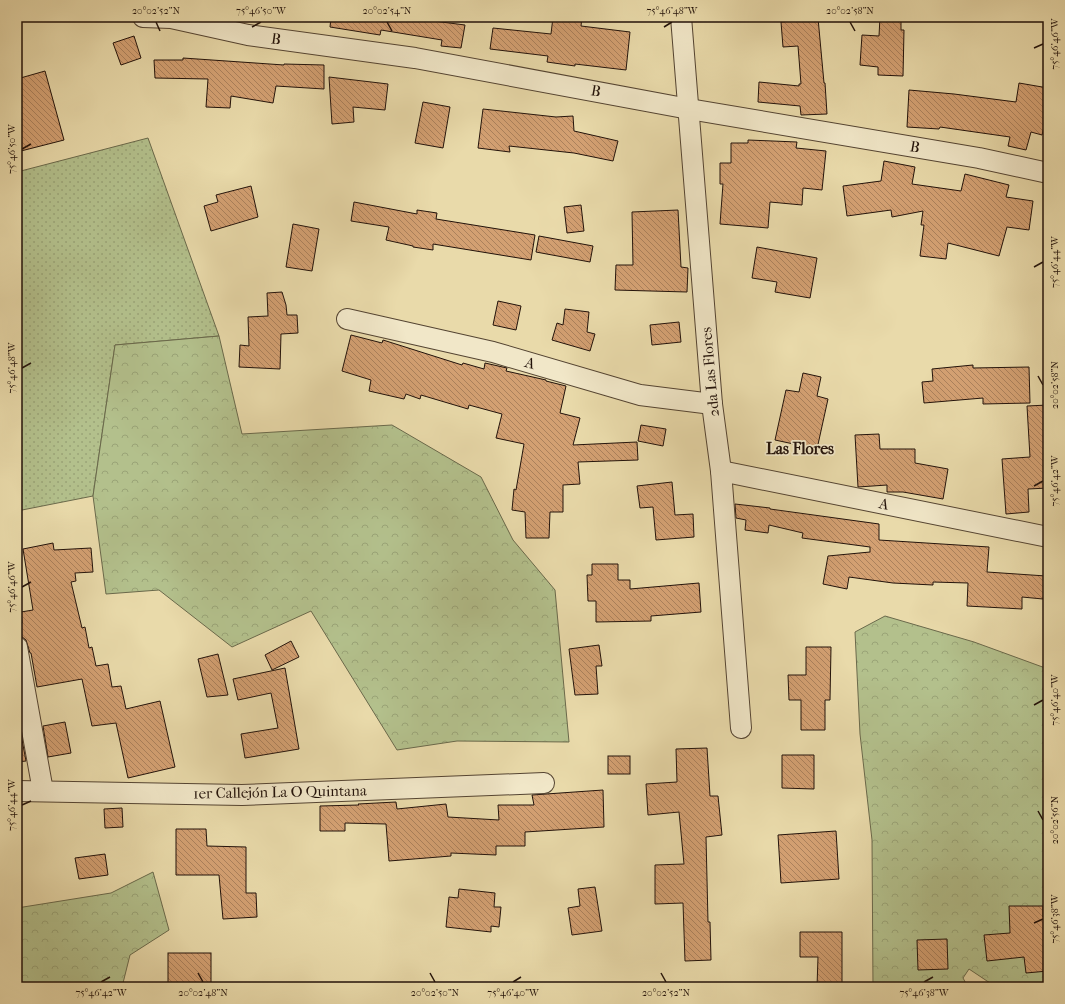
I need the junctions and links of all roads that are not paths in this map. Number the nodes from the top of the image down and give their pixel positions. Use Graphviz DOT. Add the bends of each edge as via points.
graph roads {
  1 [pos="142,17"];
  2 [pos="681,17"];
  3 [pos="171,18"];
  4 [pos="689,109"];
  5 [pos="1048,173"];
  6 [pos="347,319"];
  7 [pos="712,404"];
  8 [pos="721,471"];
  9 [pos="1048,537"];
  10 [pos="17,647"];
  11 [pos="741,728"];
  12 [pos="544,783"];
  13 [pos="17,791"];
  14 [pos="43,791"];
  1 -- 3 [label="street, B"];
  2 -- 4 [label="street, 2da Las Flores"];
  3 -- 4 [label="street, B" via="248,35 415,58"];
  4 -- 5 [label="street, B" via="972,157"];
  4 -- 7 [label="street, 2da Las Flores"];
  6 -- 7 [label="street, A" via="493,352 640,395"];
  7 -- 8 [label="street, 2da Las Flores"];
  8 -- 9 [label="street, A"];
  8 -- 11 [label="street, 2da Las Flores"];
  10 -- 14 [label="street"];
  12 -- 14 [label="street, 1er Callejón La O Quintana" via="242,795"];
  13 -- 14 [label="street, 1er Callejón La O Quintana"];
}
